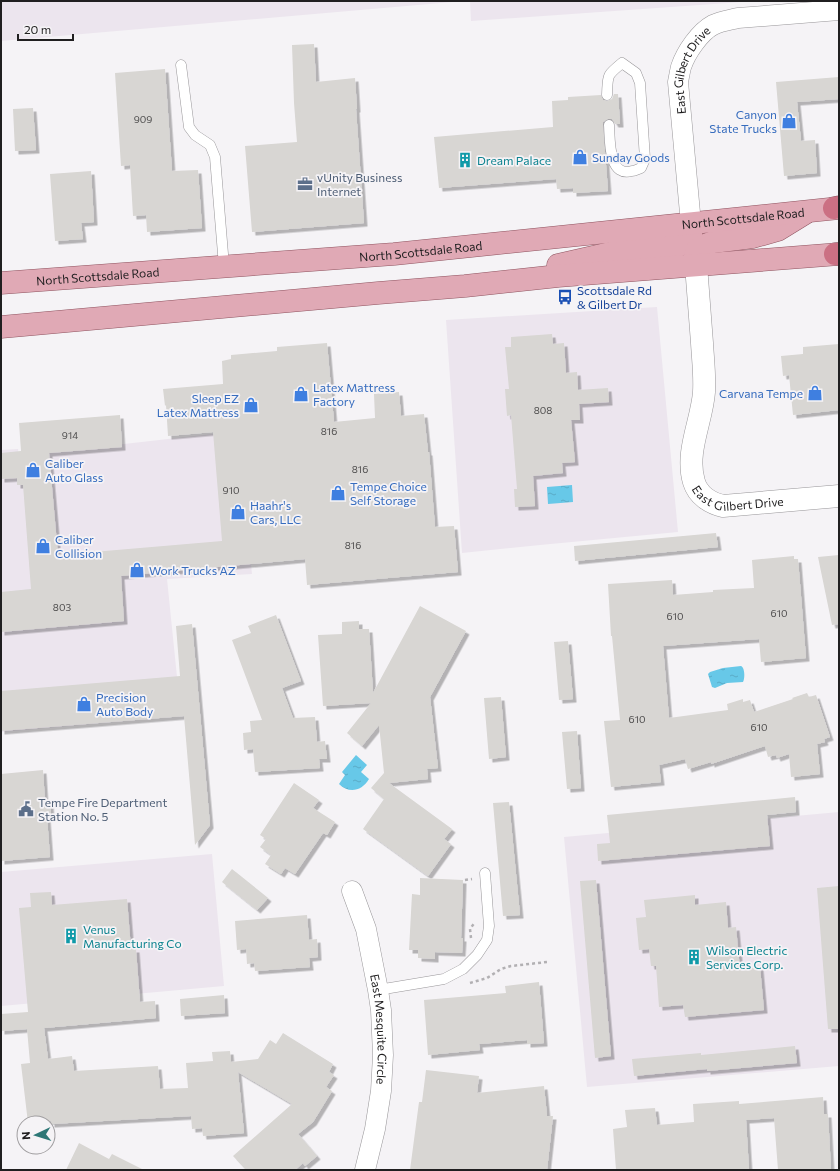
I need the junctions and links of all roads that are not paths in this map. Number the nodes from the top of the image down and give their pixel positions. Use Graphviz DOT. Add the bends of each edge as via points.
graph roads {
  1 [pos="839,10"];
  2 [pos="181,65"];
  3 [pos="607,95"];
  4 [pos="609,125"];
  5 [pos="837,208"];
  6 [pos="812,210"];
  7 [pos="692,224"];
  8 [pos="838,254"];
  9 [pos="696,265"];
  10 [pos="224,266"];
  11 [pos="514,282"];
  12 [pos="1,283"];
  13 [pos="1,327"];
  14 [pos="839,496"];
  15 [pos="485,873"];
  16 [pos="352,891"];
  17 [pos="378,990"];
  18 [pos="365,1170"];
  1 -- 7 [label="street, East Gilbert Drive" via="726,21 713,25 686,54 678,82"];
  2 -- 10 [label="lane" via="189,127 210,144 215,157"];
  3 -- 4 [label="lane" via="609,73 622,63 636,73 640,83 644,159 641,168 622,172 614,164"];
  5 -- 6 [label="main road, North Scottsdale Road"];
  6 -- 7 [label="main road, North Scottsdale Road"];
  6 -- 9 [label="main road" via="778,230 702,246 695,256"];
  7 -- 10 [label="main road, North Scottsdale Road" via="402,253"];
  7 -- 11 [label="main road" via="690,236 686,242 678,246 615,252 553,266"];
  8 -- 9 [label="main road"];
  9 -- 11 [label="main road"];
  9 -- 14 [label="street, East Gilbert Drive" via="704,393 692,462 694,483 709,501 723,506"];
  10 -- 12 [label="main road, North Scottsdale Road"];
  11 -- 13 [label="main road"];
  15 -- 17 [label="lane" via="489,926 487,940 477,955 463,969 444,979"];
  16 -- 17 [label="street, East Mesquite Circle" via="366,929"];
  17 -- 18 [label="street, East Mesquite Circle" via="383,1055 381,1091"];
}
